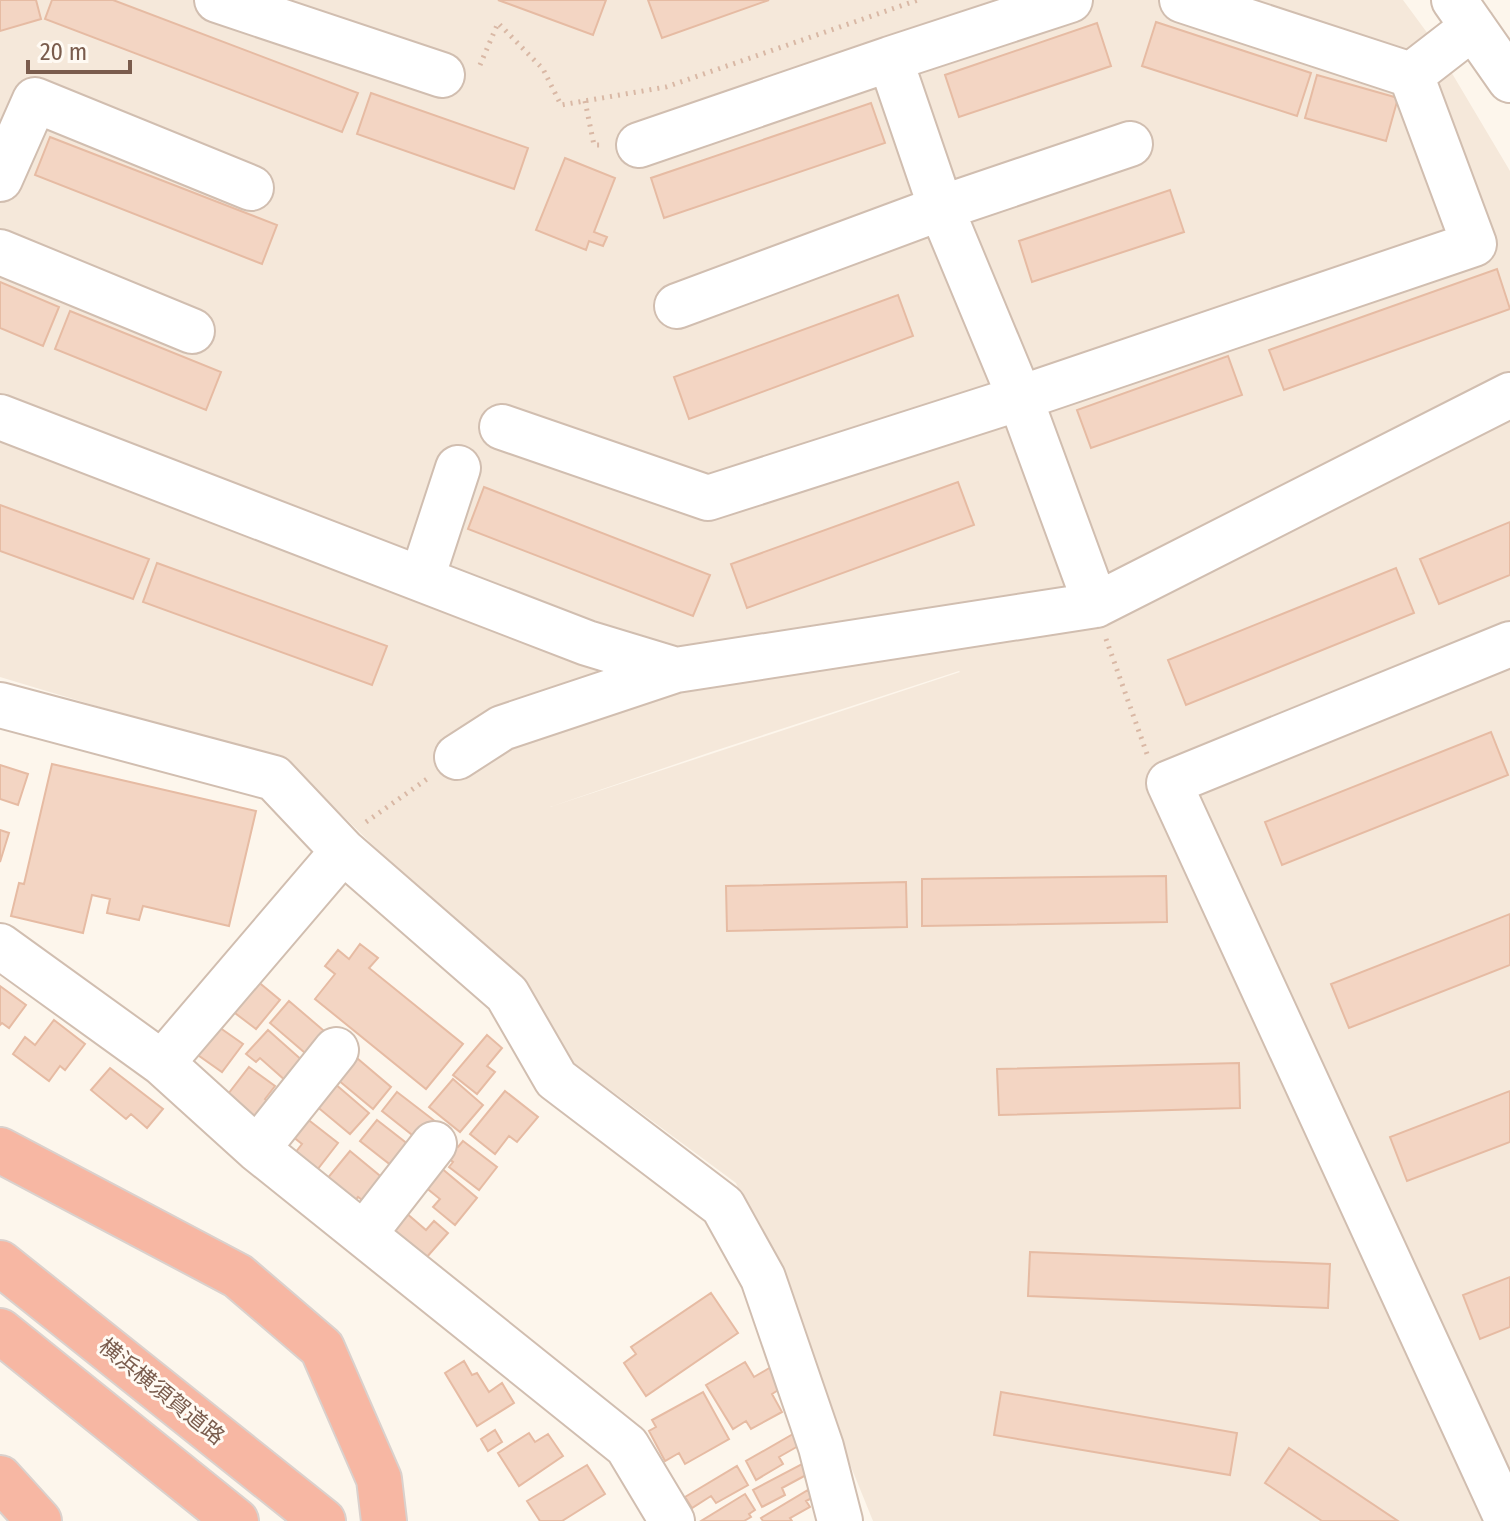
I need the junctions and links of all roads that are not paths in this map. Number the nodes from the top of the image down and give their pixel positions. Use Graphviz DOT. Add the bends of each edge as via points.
graph roads {
  1 [pos="217,0"];
  2 [pos="1070,0"];
  3 [pos="1182,0"];
  4 [pos="1464,14"];
  5 [pos="890,59"];
  6 [pos="442,75"];
  7 [pos="1411,75"];
  8 [pos="1510,80"];
  9 [pos="1130,144"];
  10 [pos="639,145"];
  11 [pos="0,179"];
  12 [pos="251,188"];
  13 [pos="941,208"];
  14 [pos="0,252"];
  15 [pos="677,306"];
  16 [pos="192,331"];
  17 [pos="1510,395"];
  18 [pos="1020,398"];
  19 [pos="0,417"];
  20 [pos="502,427"];
  21 [pos="458,468"];
  22 [pos="422,578"];
  23 [pos="1100,619"];
  24 [pos="1510,644"];
  25 [pos="676,670"];
  26 [pos="0,705"];
  27 [pos="457,757"];
  28 [pos="346,840"];
  29 [pos="0,946"];
  30 [pos="336,1050"];
  31 [pos="162,1063"];
  32 [pos="434,1144"];
  33 [pos="257,1149"];
  34 [pos="0,1150"];
  35 [pos="364,1234"];
  36 [pos="0,1263"];
  37 [pos="0,1331"];
  38 [pos="0,1478"];
  39 [pos="382,1500"];
  40 [pos="39,1521"];
  41 [pos="236,1521"];
  42 [pos="323,1521"];
  43 [pos="672,1521"];
  44 [pos="840,1521"];
  45 [pos="1508,1521"];
  1 -- 6 [label="street"];
  2 -- 5 [label="street"];
  3 -- 7 [label="street"];
  4 -- 7 [label="street"];
  4 -- 8 [label="street"];
  5 -- 10 [label="street"];
  5 -- 13 [label="street"];
  7 -- 18 [label="street" via="1474,244"];
  9 -- 13 [label="street"];
  11 -- 12 [label="street" via="35,100"];
  13 -- 15 [label="street"];
  13 -- 18 [label="street"];
  14 -- 16 [label="street"];
  17 -- 23 [label="street"];
  18 -- 20 [label="street" via="708,498"];
  18 -- 23 [label="street"];
  19 -- 22 [label="street"];
  21 -- 22 [label="street"];
  22 -- 25 [label="street" via="587,643"];
  23 -- 25 [label="street"];
  24 -- 45 [label="street" via="1169,783"];
  25 -- 27 [label="street" via="502,728"];
  26 -- 28 [label="street" via="274,778"];
  28 -- 31 [label="street"];
  28 -- 44 [label="street" via="507,994 556,1079 723,1206 763,1278 821,1447"];
  29 -- 31 [label="street"];
  30 -- 33 [label="street"];
  31 -- 33 [label="street"];
  32 -- 35 [label="street"];
  33 -- 35 [label="street"];
  34 -- 39 [label="highway" via="238,1276 322,1348"];
  35 -- 43 [label="street" via="627,1446"];
  36 -- 42 [label="highway, 横浜横須賀道路"];
  37 -- 41 [label="highway"];
  38 -- 40 [label="highway"];
}
